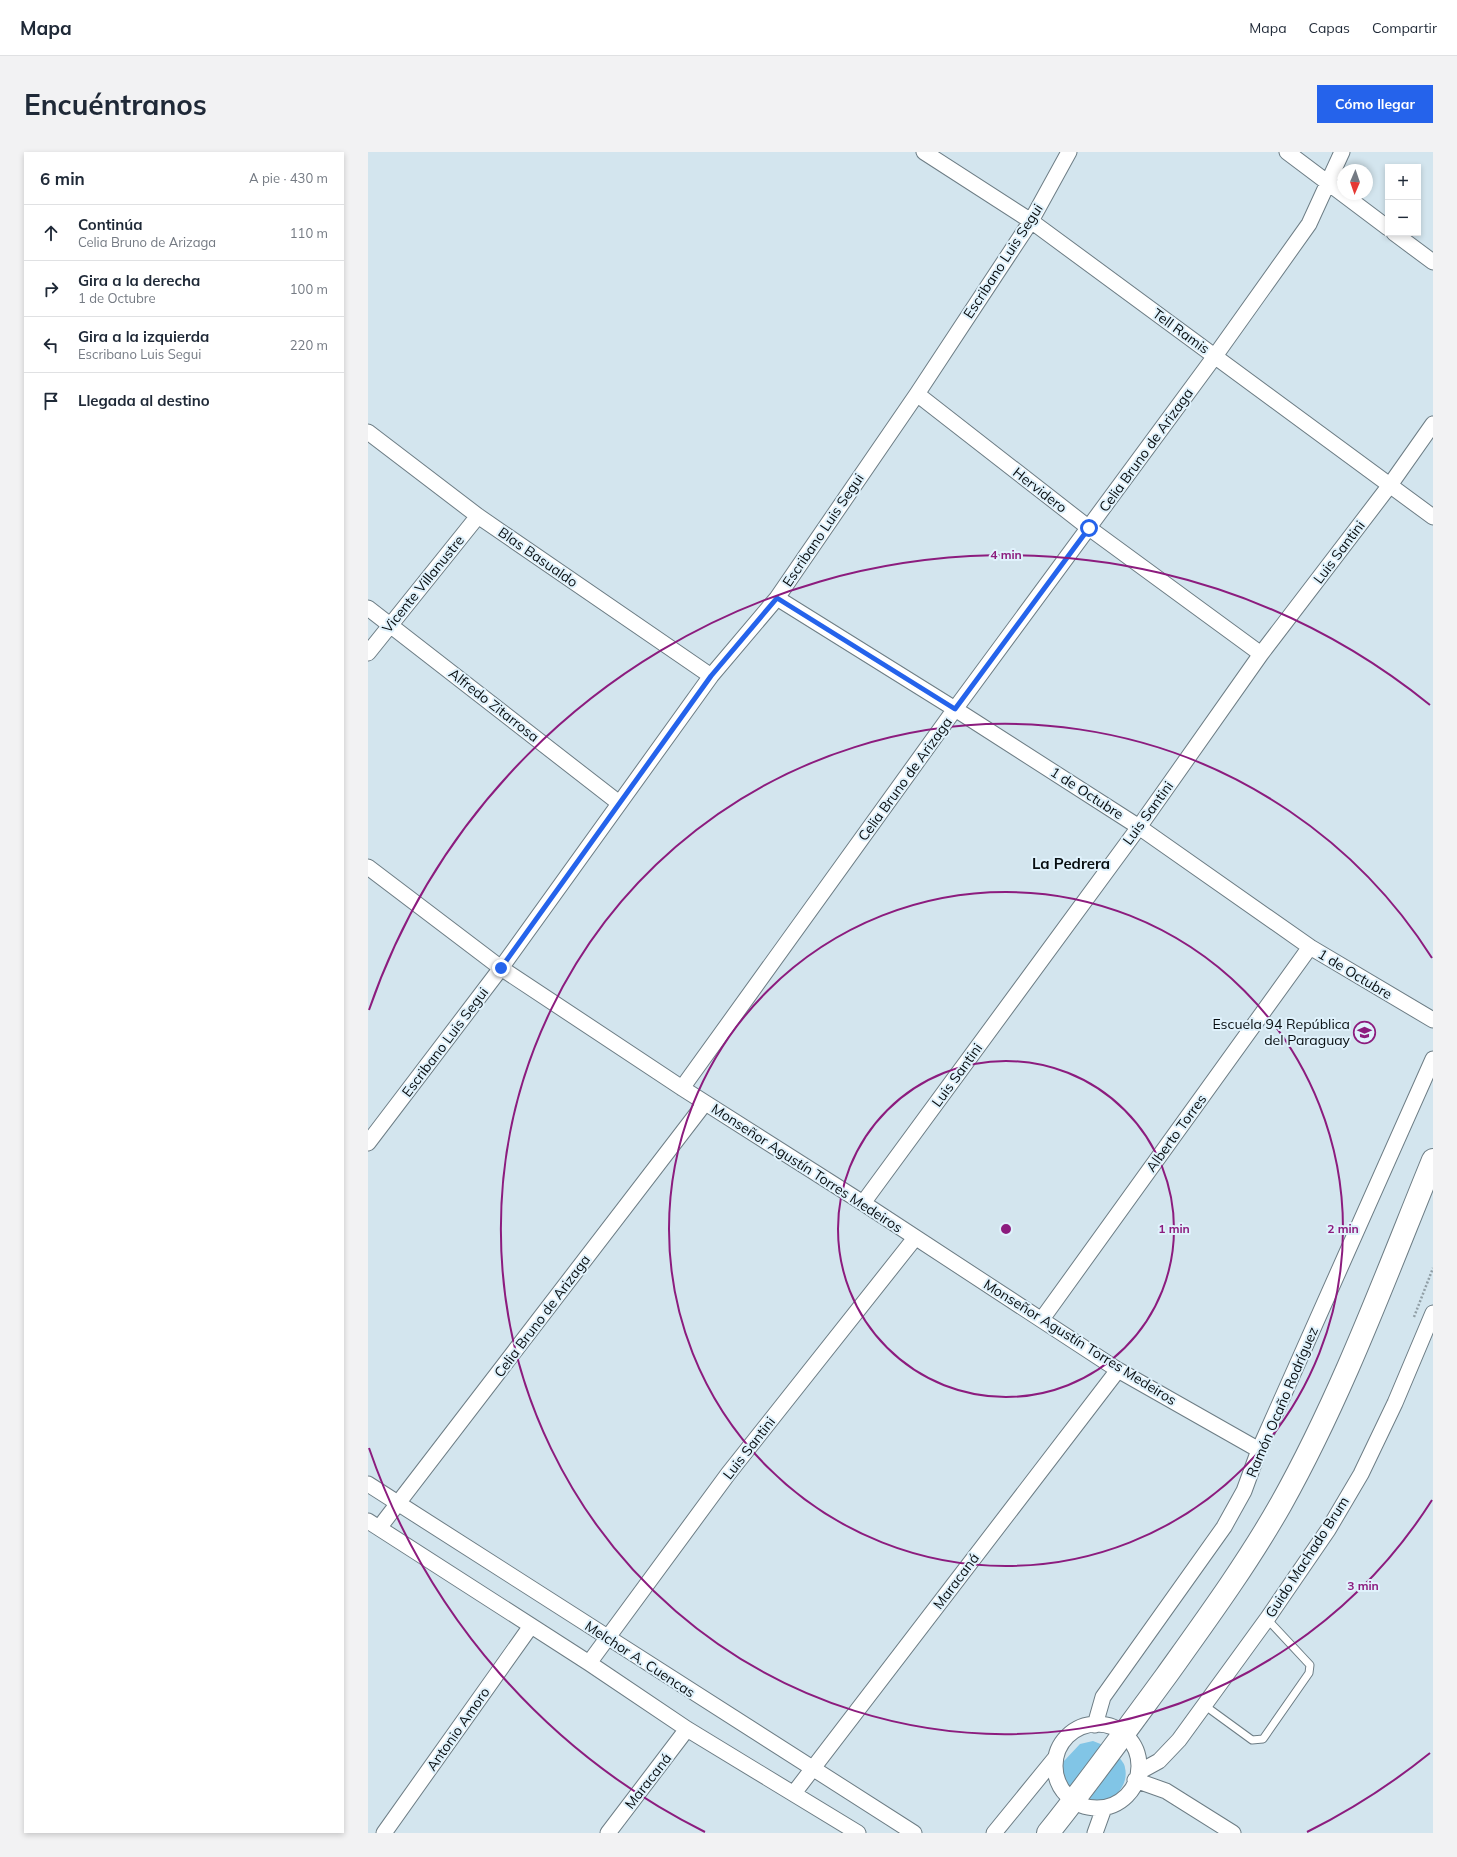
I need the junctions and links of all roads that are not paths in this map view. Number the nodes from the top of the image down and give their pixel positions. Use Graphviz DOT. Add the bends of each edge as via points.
graph roads {
  1 [pos="924,152"];
  2 [pos="1069,152"];
  3 [pos="1287,152"];
  4 [pos="1342,152"];
  5 [pos="1328,183"];
  6 [pos="1032,221"];
  7 [pos="1385,226"];
  8 [pos="1398,236"];
  9 [pos="1433,262"];
  10 [pos="1215,356"];
  11 [pos="916,394"];
  12 [pos="1433,424"];
  13 [pos="368,432"];
  14 [pos="1390,485"];
  15 [pos="478,516"];
  16 [pos="1433,517"];
  17 [pos="1089,528"];
  18 [pos="777,598"];
  19 [pos="368,608"];
  20 [pos="390,624"];
  21 [pos="368,654"];
  22 [pos="1261,654"];
  23 [pos="711,676"];
  24 [pos="955,709"];
  25 [pos="619,803"];
  26 [pos="1139,827"];
  27 [pos="368,867"];
  28 [pos="1310,947"];
  29 [pos="501,968"];
  30 [pos="1433,1020"];
  31 [pos="1433,1059"];
  32 [pos="682,1088"];
  33 [pos="704,1103"];
  34 [pos="368,1143"];
  35 [pos="1433,1160"];
  36 [pos="863,1203"];
  37 [pos="915,1238"];
  38 [pos="1433,1312"];
  39 [pos="1042,1319"];
  40 [pos="1118,1370"];
  41 [pos="1259,1450"];
  42 [pos="368,1484"];
  43 [pos="398,1504"];
  44 [pos="373,1525"];
  45 [pos="1267,1619"];
  46 [pos="531,1626"];
  47 [pos="607,1638"];
  48 [pos="589,1663"];
  49 [pos="1204,1705"];
  50 [pos="1095,1724"];
  51 [pos="687,1729"];
  52 [pos="1124,1734"];
  53 [pos="1056,1758"];
  54 [pos="812,1769"];
  55 [pos="1137,1776"];
  56 [pos="794,1793"];
  57 [pos="1073,1802"];
  58 [pos="1104,1808"];
  59 [pos="384,1833"];
  60 [pos="608,1833"];
  61 [pos="858,1833"];
  62 [pos="914,1833"];
  63 [pos="994,1833"];
  64 [pos="1048,1833"];
  65 [pos="1095,1833"];
  66 [pos="1234,1833"];
  1 -- 6 [label="street, Tell Ramis"];
  2 -- 6 [label="street, Escribano Luis Segui"];
  3 -- 5 [label="street"];
  4 -- 5 [label="street, Celia Bruno de Arizaga"];
  5 -- 7 [label="street"];
  5 -- 10 [label="street, Celia Bruno de Arizaga" via="1309,224"];
  6 -- 10 [label="street, Tell Ramis"];
  6 -- 11 [label="street, Escribano Luis Segui"];
  8 -- 9 [label="street"];
  10 -- 14 [label="street, Tell Ramis"];
  10 -- 17 [label="street, Celia Bruno de Arizaga"];
  11 -- 17 [label="street, Hervidero"];
  11 -- 18 [label="street, Escribano Luis Segui"];
  12 -- 14 [label="street, Luis Santini"];
  13 -- 15 [label="street, Blas Basualdo"];
  14 -- 16 [label="street, Tell Ramis"];
  14 -- 22 [label="street, Luis Santini"];
  15 -- 20 [label="street, Vicente Villanustre"];
  15 -- 23 [label="street, Blas Basualdo"];
  17 -- 22 [label="street, Hervidero"];
  17 -- 24 [label="street, Celia Bruno de Arizaga"];
  18 -- 23 [label="street, Escribano Luis Segui"];
  18 -- 24 [label="street, 1 de Octubre"];
  19 -- 20 [label="street, Alfredo Zitarrosa"];
  20 -- 21 [label="street, Vicente Villanustre"];
  20 -- 25 [label="street, Alfredo Zitarrosa"];
  22 -- 26 [label="street, Luis Santini"];
  23 -- 25 [label="street, Escribano Luis Segui"];
  24 -- 26 [label="street, 1 de Octubre"];
  24 -- 32 [label="street, Celia Bruno de Arizaga"];
  25 -- 29 [label="street, Escribano Luis Segui"];
  26 -- 28 [label="street, 1 de Octubre"];
  26 -- 36 [label="street, Luis Santini"];
  27 -- 29 [label="street, Monseñor Agustín Torres Medeiros"];
  28 -- 30 [label="street, 1 de Octubre"];
  28 -- 39 [label="street, Alberto Torres"];
  29 -- 32 [label="street, Monseñor Agustín Torres Medeiros"];
  29 -- 34 [label="street, Escribano Luis Segui"];
  31 -- 41 [label="street, Ramón Ocaño Rodríguez"];
  32 -- 33 [label="street, Monseñor Agustín Torres Medeiros"];
  33 -- 36 [label="street, Monseñor Agustín Torres Medeiros"];
  33 -- 43 [label="street, Celia Bruno de Arizaga"];
  35 -- 52 [label="highway" via="1361,1337 1281,1504 1230,1588"];
  36 -- 37 [label="street, Monseñor Agustín Torres Medeiros"];
  37 -- 39 [label="street, Monseñor Agustín Torres Medeiros"];
  37 -- 47 [label="street, Luis Santini" via="728,1474"];
  38 -- 45 [label="street, Guido Machado Brum" via="1395,1403 1361,1474 1328,1530"];
  39 -- 40 [label="street, Monseñor Agustín Torres Medeiros"];
  40 -- 41 [label="street, Monseñor Agustín Torres Medeiros"];
  40 -- 54 [label="street, Maracaná"];
  41 -- 50 [label="street, Ramón Ocaño Rodríguez" via="1244,1492 1224,1527 1103,1697"];
  42 -- 43 [label="street, Melchor A. Cuencas"];
  43 -- 44 [label="street, Celia Bruno de Arizaga"];
  43 -- 47 [label="street, Melchor A. Cuencas"];
  44 -- 46 [label="street"];
  45 -- 49 [label="street, Guido Machado Brum"];
  45 -- 49 [label="lane" via="1310,1665 1310,1669 1262,1739 1252,1740"];
  46 -- 48 [label="street"];
  46 -- 59 [label="street, Antonio Amoro"];
  47 -- 48 [label="street, Luis Santini"];
  47 -- 54 [label="street, Melchor A. Cuencas"];
  48 -- 51 [label="street"];
  49 -- 55 [label="street, Guido Machado Brum" via="1179,1740 1159,1761"];
  50 -- 52 [label="street" via="1112,1727"];
  50 -- 53 [label="street" via="1080,1728 1064,1740"];
  51 -- 56 [label="street"];
  51 -- 60 [label="street, Maracaná"];
  52 -- 55 [label="street" via="1137,1754"];
  52 -- 57 [label="highway"];
  53 -- 57 [label="street" via="1056,1777 1061,1789"];
  53 -- 63 [label="street"];
  54 -- 56 [label="street, Maracaná"];
  54 -- 62 [label="street, Melchor A. Cuencas"];
  55 -- 58 [label="street" via="1132,1790 1117,1803"];
  55 -- 66 [label="street" via="1166,1790"];
  56 -- 61 [label="street"];
  57 -- 58 [label="street" via="1088,1808"];
  57 -- 64 [label="highway"];
  58 -- 65 [label="street"];
}
